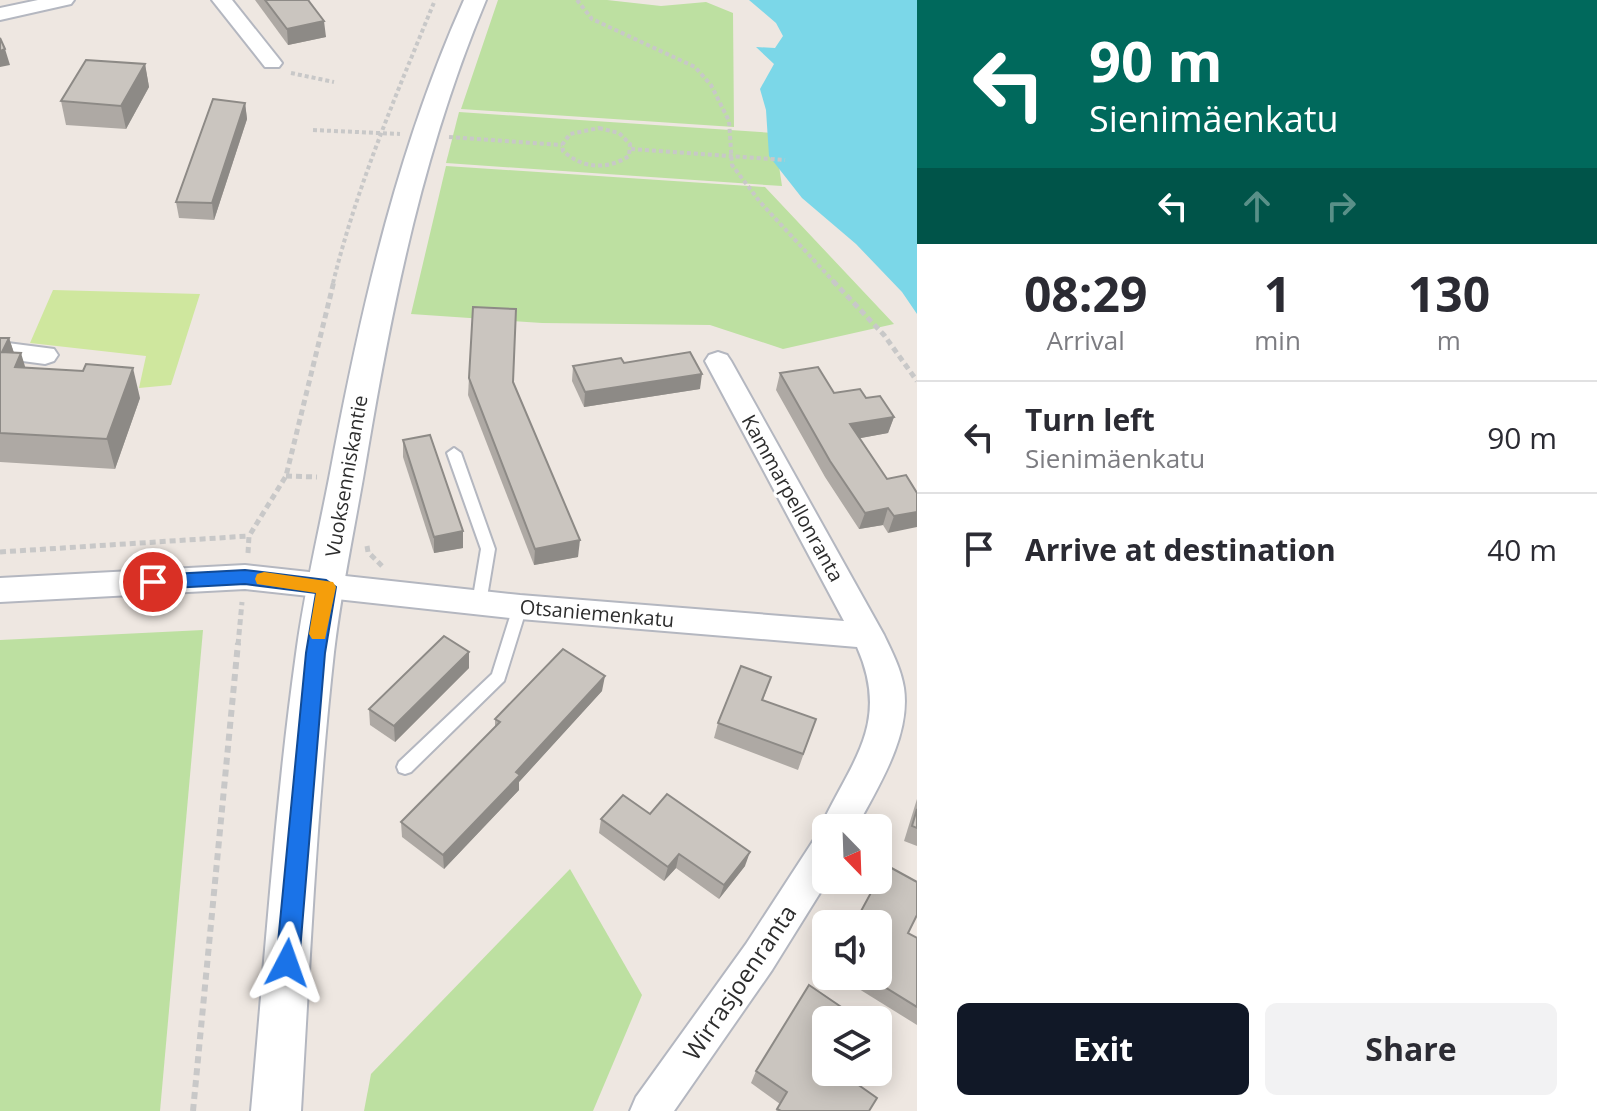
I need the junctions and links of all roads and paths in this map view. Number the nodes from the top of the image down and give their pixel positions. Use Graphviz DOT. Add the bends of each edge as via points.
graph roads {
  1 [pos="64,0"];
  2 [pos="222,0"];
  3 [pos="435,0"];
  4 [pos="475,0"];
  5 [pos="577,0"];
  6 [pos="0,14"];
  7 [pos="272,63"];
  8 [pos="334,82"];
  9 [pos="313,130"];
  10 [pos="381,133"];
  11 [pos="455,138"];
  12 [pos="562,145"];
  13 [pos="631,149"];
  14 [pos="730,156"];
  15 [pos="785,160"];
  16 [pos="0,350"];
  17 [pos="45,355"];
  18 [pos="718,361"];
  19 [pos="917,381"];
  20 [pos="454,453"];
  21 [pos="249,536"];
  22 [pos="0,552"];
  23 [pos="245,577"];
  24 [pos="326,587"];
  25 [pos="0,590"];
  26 [pos="479,603"];
  27 [pos="520,607"];
  28 [pos="868,635"];
  29 [pos="405,767"];
  30 [pos="846,814"];
  31 [pos="812,874"];
  32 [pos="193,1111"];
  33 [pos="276,1111"];
  34 [pos="650,1111"];
  1 -- 6 [label="street"];
  2 -- 7 [label="street"];
  3 -- 10 [label="path"];
  4 -- 24 [label="street, Vuoksenniskantie" via="440,84 398,220 373,322"];
  5 -- 14 [label="path" via="592,19 695,67 729,121"];
  7 -- 8 [label="path" via="283,71"];
  9 -- 10 [label="path"];
  10 -- 21 [label="path" via="342,246 286,476"];
  11 -- 12 [label="path"];
  12 -- 13 [label="path" via="570,134 599,128 619,133"];
  12 -- 13 [label="path" via="578,163 601,167 622,161"];
  13 -- 14 [label="path"];
  14 -- 15 [label="path"];
  14 -- 19 [label="path" via="760,202 884,335"];
  16 -- 17 [label="street"];
  18 -- 28 [label="street, Kammarpellonranta"];
  20 -- 26 [label="lane" via="488,549"];
  21 -- 22 [label="path"];
  21 -- 23 [label="path"];
  23 -- 24 [label="street, Otsaniemenkatu"];
  23 -- 25 [label="street, Otsaniemenkatu"];
  23 -- 32 [label="path"];
  24 -- 26 [label="street, Otsaniemenkatu"];
  24 -- 33 [label="street, Vuoksenniskantie" via="314,669"];
  26 -- 27 [label="street, Otsaniemenkatu"];
  27 -- 28 [label="street, Otsaniemenkatu"];
  27 -- 29 [label="lane" via="499,677"];
  28 -- 30 [label="street" via="888,694 882,732"];
  31 -- 34 [label="street, Wirrasjoenranta"];
}
